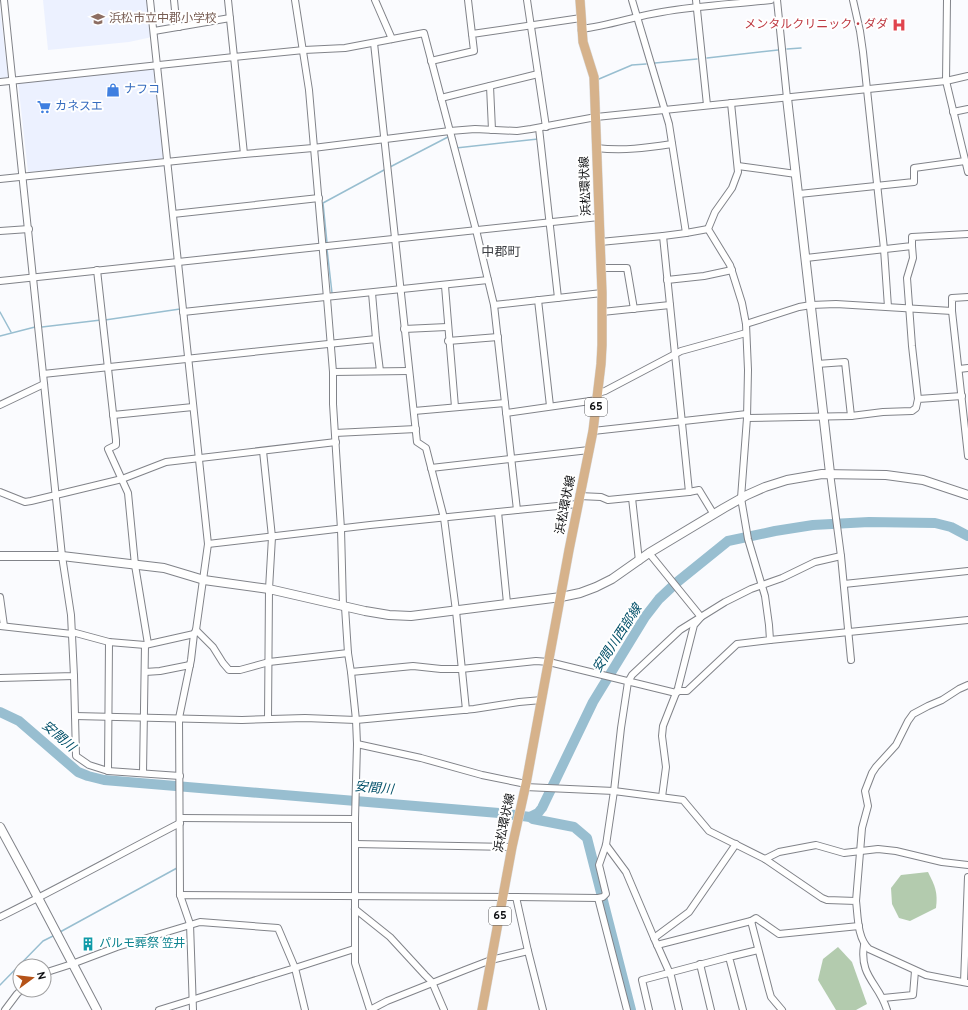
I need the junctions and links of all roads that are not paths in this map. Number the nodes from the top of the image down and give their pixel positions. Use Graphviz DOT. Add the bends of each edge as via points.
graph roads {
  1 [pos="4,0"];
  2 [pos="150,0"];
  3 [pos="174,0"];
  4 [pos="228,0"];
  5 [pos="295,0"];
  6 [pos="375,0"];
  7 [pos="468,0"];
  8 [pos="528,0"];
  9 [pos="580,0"];
  10 [pos="632,0"];
  11 [pos="696,0"];
  12 [pos="771,0"];
  13 [pos="777,0"];
  14 [pos="853,0"];
  15 [pos="947,0"];
  16 [pos="697,8"];
  17 [pos="636,17"];
  18 [pos="230,18"];
  19 [pos="581,18"];
  20 [pos="531,25"];
  21 [pos="179,27"];
  22 [pos="581,30"];
  23 [pos="154,31"];
  24 [pos="472,34"];
  25 [pos="392,39"];
  26 [pos="374,43"];
  27 [pos="304,50"];
  28 [pos="234,57"];
  29 [pos="431,60"];
  30 [pos="157,65"];
  31 [pos="538,74"];
  32 [pos="968,76"];
  33 [pos="12,81"];
  34 [pos="946,81"];
  35 [pos="0,82"];
  36 [pos="490,86"];
  37 [pos="867,88"];
  38 [pos="441,98"];
  39 [pos="787,98"];
  40 [pos="731,103"];
  41 [pos="707,105"];
  42 [pos="968,109"];
  43 [pos="666,110"];
  44 [pos="953,112"];
  45 [pos="596,117"];
  46 [pos="546,127"];
  47 [pos="539,128"];
  48 [pos="492,130"];
  49 [pos="450,131"];
  50 [pos="385,139"];
  51 [pos="672,144"];
  52 [pos="313,148"];
  53 [pos="596,148"];
  54 [pos="244,154"];
  55 [pos="965,161"];
  56 [pos="168,162"];
  57 [pos="738,166"];
  58 [pos="968,172"];
  59 [pos="796,174"];
  60 [pos="22,177"];
  61 [pos="0,179"];
  62 [pos="877,186"];
  63 [pos="799,194"];
  64 [pos="319,198"];
  65 [pos="173,214"];
  66 [pos="599,217"];
  67 [pos="550,222"];
  68 [pos="28,229"];
  69 [pos="708,229"];
  70 [pos="476,230"];
  71 [pos="0,231"];
  72 [pos="686,233"];
  73 [pos="968,234"];
  74 [pos="663,236"];
  75 [pos="394,239"];
  76 [pos="600,242"];
  77 [pos="912,246"];
  78 [pos="323,247"];
  79 [pos="884,249"];
  80 [pos="806,258"];
  81 [pos="178,261"];
  82 [pos="601,268"];
  83 [pos="97,270"];
  84 [pos="732,270"];
  85 [pos="33,277"];
  86 [pos="488,280"];
  87 [pos="667,280"];
  88 [pos="0,281"];
  89 [pos="445,286"];
  90 [pos="400,290"];
  91 [pos="372,293"];
  92 [pos="602,293"];
  93 [pos="968,297"];
  94 [pos="327,298"];
  95 [pos="558,298"];
  96 [pos="538,300"];
  97 [pos="494,305"];
  98 [pos="670,305"];
  99 [pos="811,305"];
  100 [pos="888,307"];
  101 [pos="634,308"];
  102 [pos="910,309"];
  103 [pos="952,311"];
  104 [pos="183,312"];
  105 [pos="602,312"];
  106 [pos="746,324"];
  107 [pos="448,327"];
  108 [pos="404,329"];
  109 [pos="746,333"];
  110 [pos="498,337"];
  111 [pos="376,339"];
  112 [pos="448,341"];
  113 [pos="331,344"];
  114 [pos="676,355"];
  115 [pos="188,359"];
  116 [pos="817,364"];
  117 [pos="108,366"];
  118 [pos="968,368"];
  119 [pos="959,369"];
  120 [pos="380,370"];
  121 [pos="408,371"];
  122 [pos="333,372"];
  123 [pos="43,374"];
  124 [pos="44,384"];
  125 [pos="597,396"];
  126 [pos="962,396"];
  127 [pos="918,399"];
  128 [pos="505,403"];
  129 [pos="0,405"];
  130 [pos="550,406"];
  131 [pos="193,407"];
  132 [pos="454,407"];
  133 [pos="414,411"];
  134 [pos="506,413"];
  135 [pos="113,415"];
  136 [pos="747,416"];
  137 [pos="823,416"];
  138 [pos="851,416"];
  139 [pos="683,422"];
  140 [pos="416,429"];
  141 [pos="593,431"];
  142 [pos="335,432"];
  143 [pos="967,440"];
  144 [pos="336,442"];
  145 [pos="264,450"];
  146 [pos="589,450"];
  147 [pos="968,456"];
  148 [pos="199,458"];
  149 [pos="511,459"];
  150 [pos="431,468"];
  151 [pos="830,474"];
  152 [pos="122,479"];
  153 [pos="0,492"];
  154 [pos="689,492"];
  155 [pos="56,495"];
  156 [pos="968,495"];
  157 [pos="632,498"];
  158 [pos="741,498"];
  159 [pos="579,500"];
  160 [pos="517,510"];
  161 [pos="498,512"];
  162 [pos="714,513"];
  163 [pos="444,518"];
  164 [pos="341,529"];
  165 [pos="272,537"];
  166 [pos="208,544"];
  167 [pos="649,553"];
  168 [pos="0,556"];
  169 [pos="62,556"];
  170 [pos="841,556"];
  171 [pos="639,561"];
  172 [pos="135,565"];
  173 [pos="968,571"];
  174 [pos="204,580"];
  175 [pos="844,584"];
  176 [pos="761,585"];
  177 [pos="269,589"];
  178 [pos="0,597"];
  179 [pos="561,597"];
  180 [pos="507,603"];
  181 [pos="344,606"];
  182 [pos="456,611"];
  183 [pos="701,617"];
  184 [pos="968,620"];
  185 [pos="2,626"];
  186 [pos="195,632"];
  187 [pos="848,632"];
  188 [pos="72,633"];
  189 [pos="770,640"];
  190 [pos="109,642"];
  191 [pos="147,644"];
  192 [pos="348,653"];
  193 [pos="851,660"];
  194 [pos="268,662"];
  195 [pos="549,662"];
  196 [pos="190,664"];
  197 [pos="462,669"];
  198 [pos="145,672"];
  199 [pos="351,672"];
  200 [pos="74,676"];
  201 [pos="0,678"];
  202 [pos="628,682"];
  203 [pos="968,685"];
  204 [pos="676,693"];
  205 [pos="542,700"];
  206 [pos="466,710"];
  207 [pos="76,716"];
  208 [pos="109,717"];
  209 [pos="144,718"];
  210 [pos="179,718"];
  211 [pos="268,719"];
  212 [pos="356,720"];
  213 [pos="357,744"];
  214 [pos="108,770"];
  215 [pos="144,773"];
  216 [pos="180,776"];
  217 [pos="525,786"];
  218 [pos="614,791"];
  219 [pos="662,797"];
  220 [pos="355,820"];
  221 [pos="180,821"];
  222 [pos="0,827"];
  223 [pos="355,844"];
  224 [pos="736,844"];
  225 [pos="606,845"];
  226 [pos="512,847"];
  227 [pos="861,851"];
  228 [pos="765,859"];
  229 [pos="968,865"];
  230 [pos="968,877"];
  231 [pos="180,895"];
  232 [pos="355,896"];
  233 [pos="503,897"];
  234 [pos="516,897"];
  235 [pos="38,898"];
  236 [pos="600,898"];
  237 [pos="856,901"];
  238 [pos="355,909"];
  239 [pos="0,917"];
  240 [pos="751,921"];
  241 [pos="190,924"];
  242 [pos="859,926"];
  243 [pos="654,938"];
  244 [pos="657,944"];
  245 [pos="864,945"];
  246 [pos="354,949"];
  247 [pos="758,950"];
  248 [pos="528,951"];
  249 [pos="729,957"];
  250 [pos="491,960"];
  251 [pos="72,964"];
  252 [pos="700,964"];
  253 [pos="295,968"];
  254 [pos="52,970"];
  255 [pos="915,971"];
  256 [pos="669,973"];
  257 [pos="432,982"];
  258 [pos="966,983"];
  259 [pos="14,998"];
  260 [pos="883,998"];
  261 [pos="193,999"];
  262 [pos="5,1010"];
  263 [pos="97,1010"];
  264 [pos="159,1010"];
  265 [pos="193,1010"];
  266 [pos="305,1010"];
  267 [pos="370,1010"];
  268 [pos="444,1010"];
  269 [pos="482,1010"];
  270 [pos="543,1010"];
  271 [pos="627,1010"];
  272 [pos="649,1010"];
  273 [pos="679,1010"];
  274 [pos="711,1010"];
  275 [pos="743,1010"];
  276 [pos="782,1010"];
  277 [pos="887,1010"];
  1 -- 33 [label="street"];
  2 -- 23 [label="street"];
  3 -- 21 [label="street"];
  4 -- 18 [label="street"];
  5 -- 27 [label="street"];
  6 -- 25 [label="street"];
  7 -- 24 [label="street"];
  8 -- 20 [label="street"];
  9 -- 19 [label="main road, 浜松環状線 / 65"];
  10 -- 17 [label="street"];
  11 -- 16 [label="street"];
  12 -- 16 [label="street"];
  13 -- 39 [label="street"];
  14 -- 37 [label="street" via="860,31"];
  15 -- 34 [label="street"];
  16 -- 17 [label="street"];
  16 -- 41 [label="street"];
  17 -- 22 [label="street"];
  17 -- 43 [label="street"];
  18 -- 21 [label="street"];
  18 -- 28 [label="street"];
  19 -- 20 [label="street"];
  19 -- 22 [label="main road, 浜松環状線 / 65"];
  20 -- 24 [label="street"];
  20 -- 31 [label="street"];
  21 -- 23 [label="street"];
  22 -- 45 [label="main road, 浜松環状線 / 65" via="594,77"];
  23 -- 30 [label="street"];
  24 -- 29 [label="street" via="474,51"];
  25 -- 26 [label="street"];
  25 -- 29 [label="street" via="424,33"];
  26 -- 27 [label="street" via="345,48"];
  26 -- 50 [label="street"];
  27 -- 28 [label="street"];
  27 -- 52 [label="street"];
  28 -- 30 [label="street"];
  28 -- 54 [label="street"];
  29 -- 38 [label="street"];
  30 -- 33 [label="street"];
  30 -- 56 [label="street"];
  31 -- 36 [label="street"];
  31 -- 46 [label="street"];
  32 -- 34 [label="street"];
  33 -- 35 [label="street"];
  33 -- 60 [label="street"];
  34 -- 37 [label="street"];
  34 -- 44 [label="street"];
  36 -- 38 [label="street"];
  36 -- 48 [label="street"];
  37 -- 39 [label="street"];
  37 -- 62 [label="street"];
  38 -- 49 [label="street"];
  39 -- 40 [label="street"];
  39 -- 59 [label="street"];
  40 -- 41 [label="street"];
  40 -- 57 [label="street"];
  41 -- 43 [label="street"];
  42 -- 44 [label="street"];
  43 -- 45 [label="street"];
  43 -- 51 [label="street"];
  44 -- 55 [label="street"];
  45 -- 46 [label="street"];
  45 -- 53 [label="main road, 浜松環状線 / 65"];
  46 -- 47 [label="street"];
  47 -- 48 [label="street" via="517,131"];
  47 -- 67 [label="street"];
  48 -- 49 [label="street"];
  49 -- 50 [label="street"];
  49 -- 70 [label="street"];
  50 -- 52 [label="street"];
  50 -- 75 [label="street"];
  51 -- 53 [label="street" via="633,150"];
  51 -- 72 [label="street"];
  52 -- 54 [label="street"];
  52 -- 64 [label="street"];
  53 -- 66 [label="main road, 浜松環状線 / 65"];
  54 -- 56 [label="street"];
  55 -- 58 [label="street"];
  55 -- 62 [label="street" via="914,168 914,182"];
  56 -- 60 [label="street"];
  56 -- 65 [label="street"];
  57 -- 59 [label="street"];
  57 -- 69 [label="street" via="732,188 715,212"];
  59 -- 63 [label="street"];
  60 -- 61 [label="street"];
  60 -- 68 [label="street"];
  62 -- 63 [label="street"];
  62 -- 79 [label="street"];
  63 -- 80 [label="street"];
  64 -- 65 [label="street"];
  64 -- 78 [label="street"];
  65 -- 81 [label="street"];
  66 -- 67 [label="street"];
  66 -- 76 [label="main road, 浜松環状線 / 65"];
  67 -- 70 [label="street"];
  67 -- 95 [label="street"];
  68 -- 71 [label="street"];
  68 -- 85 [label="street"];
  69 -- 72 [label="street"];
  69 -- 84 [label="street"];
  70 -- 75 [label="street"];
  70 -- 86 [label="street"];
  72 -- 74 [label="street"];
  73 -- 77 [label="street" via="912,237"];
  74 -- 76 [label="street"];
  74 -- 87 [label="street"];
  75 -- 78 [label="street"];
  75 -- 90 [label="street"];
  76 -- 82 [label="main road, 浜松環状線 / 65"];
  77 -- 79 [label="street"];
  77 -- 102 [label="street" via="913,258 907,278"];
  78 -- 81 [label="street"];
  78 -- 94 [label="street"];
  79 -- 80 [label="street"];
  79 -- 100 [label="street"];
  80 -- 99 [label="street"];
  81 -- 83 [label="street"];
  81 -- 104 [label="street"];
  82 -- 92 [label="main road, 浜松環状線 / 65"];
  82 -- 101 [label="street" via="627,268"];
  83 -- 85 [label="street"];
  83 -- 117 [label="street"];
  84 -- 87 [label="street"];
  84 -- 106 [label="street"];
  85 -- 88 [label="street"];
  85 -- 123 [label="street"];
  86 -- 89 [label="street"];
  86 -- 97 [label="street"];
  87 -- 98 [label="street"];
  89 -- 90 [label="street"];
  89 -- 107 [label="street"];
  90 -- 91 [label="street"];
  90 -- 108 [label="street"];
  91 -- 94 [label="street"];
  91 -- 111 [label="street"];
  92 -- 95 [label="street"];
  92 -- 105 [label="main road, 浜松環状線 / 65"];
  93 -- 103 [label="street" via="952,298"];
  94 -- 104 [label="street"];
  94 -- 113 [label="street"];
  95 -- 96 [label="street"];
  96 -- 97 [label="street"];
  96 -- 130 [label="street"];
  97 -- 110 [label="street"];
  98 -- 101 [label="street"];
  98 -- 114 [label="street"];
  99 -- 100 [label="street"];
  99 -- 106 [label="street" via="799,306"];
  99 -- 116 [label="street"];
  100 -- 102 [label="street"];
  101 -- 105 [label="street"];
  102 -- 103 [label="street"];
  102 -- 127 [label="street"];
  103 -- 119 [label="street"];
  104 -- 115 [label="street"];
  105 -- 125 [label="main road, 浜松環状線 / 65" via="602,351"];
  106 -- 109 [label="street"];
  107 -- 108 [label="street"];
  107 -- 112 [label="street"];
  108 -- 121 [label="street"];
  109 -- 114 [label="street" via="681,351"];
  109 -- 136 [label="street"];
  110 -- 112 [label="street"];
  110 -- 128 [label="street"];
  111 -- 113 [label="street"];
  111 -- 120 [label="street"];
  112 -- 132 [label="street"];
  113 -- 115 [label="street"];
  113 -- 122 [label="street"];
  114 -- 125 [label="street"];
  114 -- 139 [label="street"];
  115 -- 117 [label="street"];
  115 -- 131 [label="street"];
  116 -- 137 [label="street"];
  116 -- 138 [label="street" via="845,362"];
  117 -- 123 [label="street"];
  117 -- 135 [label="street"];
  118 -- 119 [label="street"];
  119 -- 126 [label="street"];
  120 -- 121 [label="street"];
  120 -- 122 [label="street"];
  121 -- 133 [label="street"];
  122 -- 142 [label="street"];
  123 -- 124 [label="street"];
  124 -- 129 [label="street"];
  124 -- 155 [label="street"];
  125 -- 130 [label="street"];
  125 -- 141 [label="main road, 浜松環状線 / 65"];
  126 -- 127 [label="street"];
  126 -- 143 [label="street"];
  127 -- 138 [label="street" via="916,408 912,411"];
  128 -- 132 [label="street"];
  128 -- 134 [label="street"];
  130 -- 134 [label="street"];
  131 -- 135 [label="street"];
  131 -- 148 [label="street"];
  132 -- 133 [label="street"];
  133 -- 140 [label="street"];
  134 -- 149 [label="street"];
  135 -- 152 [label="street" via="116,445 108,449"];
  136 -- 137 [label="street"];
  136 -- 139 [label="street"];
  136 -- 158 [label="street"];
  137 -- 138 [label="street"];
  137 -- 151 [label="street"];
  139 -- 141 [label="street"];
  139 -- 154 [label="street"];
  140 -- 142 [label="street"];
  140 -- 150 [label="street" via="416,442 426,448"];
  141 -- 146 [label="main road, 浜松環状線 / 65"];
  142 -- 144 [label="street"];
  143 -- 147 [label="street"];
  144 -- 145 [label="street"];
  144 -- 164 [label="street"];
  145 -- 148 [label="street"];
  145 -- 165 [label="street"];
  146 -- 149 [label="street"];
  146 -- 159 [label="main road, 浜松環状線 / 65"];
  148 -- 152 [label="street" via="166,462"];
  148 -- 166 [label="street"];
  149 -- 150 [label="street"];
  149 -- 160 [label="street"];
  150 -- 163 [label="street"];
  151 -- 156 [label="street" via="906,477"];
  151 -- 158 [label="street" via="787,480"];
  151 -- 170 [label="street"];
  152 -- 155 [label="street"];
  152 -- 172 [label="street" via="128,493"];
  153 -- 155 [label="street" via="25,502"];
  154 -- 157 [label="street"];
  154 -- 162 [label="street" via="699,490"];
  155 -- 169 [label="street"];
  157 -- 159 [label="street" via="608,500 601,497"];
  157 -- 171 [label="street"];
  158 -- 162 [label="street"];
  158 -- 176 [label="street" via="748,539"];
  159 -- 160 [label="street"];
  159 -- 179 [label="main road, 浜松環状線 / 65"];
  160 -- 161 [label="street"];
  161 -- 163 [label="street"];
  161 -- 180 [label="street"];
  162 -- 167 [label="street"];
  163 -- 164 [label="street"];
  163 -- 182 [label="street"];
  164 -- 165 [label="street"];
  164 -- 181 [label="street"];
  165 -- 166 [label="street"];
  165 -- 177 [label="street"];
  166 -- 174 [label="street"];
  167 -- 171 [label="street"];
  167 -- 183 [label="street"];
  168 -- 169 [label="street"];
  169 -- 172 [label="street"];
  169 -- 188 [label="street"];
  170 -- 175 [label="street"];
  170 -- 176 [label="street" via="815,562"];
  171 -- 179 [label="street" via="596,587"];
  172 -- 174 [label="street" via="164,568"];
  172 -- 191 [label="street"];
  173 -- 175 [label="street"];
  174 -- 177 [label="street"];
  174 -- 186 [label="street"];
  175 -- 187 [label="street"];
  176 -- 183 [label="street"];
  176 -- 189 [label="street"];
  177 -- 181 [label="street"];
  177 -- 194 [label="street"];
  178 -- 185 [label="street"];
  179 -- 180 [label="street"];
  179 -- 195 [label="main road, 浜松環状線 / 65"];
  180 -- 182 [label="street"];
  181 -- 182 [label="street" via="389,615 411,616"];
  181 -- 192 [label="street"];
  182 -- 197 [label="street"];
  183 -- 202 [label="street" via="680,630"];
  183 -- 204 [label="street" via="694,624"];
  184 -- 187 [label="street"];
  185 -- 188 [label="street"];
  186 -- 191 [label="street"];
  186 -- 194 [label="street" via="213,647 229,670 240,670"];
  186 -- 196 [label="street"];
  187 -- 189 [label="street"];
  187 -- 193 [label="street"];
  188 -- 190 [label="street"];
  188 -- 200 [label="street"];
  189 -- 204 [label="street" via="737,644 686,691"];
  190 -- 191 [label="street"];
  190 -- 208 [label="street"];
  191 -- 198 [label="street"];
  192 -- 194 [label="street"];
  192 -- 199 [label="street"];
  194 -- 211 [label="street"];
  195 -- 197 [label="street" via="536,661"];
  195 -- 202 [label="street"];
  195 -- 205 [label="main road, 浜松環状線 / 65"];
  196 -- 198 [label="street"];
  196 -- 210 [label="street"];
  197 -- 199 [label="street" via="441,670 413,666"];
  197 -- 206 [label="street"];
  198 -- 209 [label="street"];
  199 -- 212 [label="street"];
  200 -- 201 [label="street"];
  200 -- 207 [label="street"];
  202 -- 204 [label="street"];
  202 -- 218 [label="street"];
  203 -- 227 [label="street" via="913,714 896,745 872,773 865,792 868,806 863,822"];
  204 -- 219 [label="street" via="663,726 666,767"];
  205 -- 206 [label="street"];
  205 -- 217 [label="main road, 浜松環状線 / 65"];
  206 -- 212 [label="street"];
  207 -- 208 [label="street"];
  207 -- 214 [label="street" via="76,756 89,765"];
  208 -- 209 [label="street"];
  208 -- 214 [label="street"];
  209 -- 210 [label="street"];
  209 -- 215 [label="street"];
  210 -- 211 [label="street"];
  210 -- 216 [label="street"];
  211 -- 212 [label="street"];
  212 -- 213 [label="street"];
  213 -- 217 [label="street"];
  213 -- 220 [label="street"];
  214 -- 215 [label="street"];
  215 -- 216 [label="street"];
  216 -- 221 [label="street"];
  217 -- 218 [label="street"];
  217 -- 226 [label="main road, 浜松環状線 / 65"];
  218 -- 219 [label="street"];
  218 -- 225 [label="street"];
  219 -- 224 [label="street" via="683,800 709,832"];
  220 -- 221 [label="street"];
  220 -- 223 [label="street"];
  221 -- 231 [label="street"];
  221 -- 235 [label="street"];
  222 -- 235 [label="street"];
  223 -- 226 [label="street"];
  223 -- 232 [label="street"];
  224 -- 228 [label="street"];
  224 -- 243 [label="street" via="689,912"];
  225 -- 236 [label="street" via="600,865 606,894"];
  225 -- 243 [label="street" via="626,872"];
  226 -- 233 [label="main road, 浜松環状線 / 65"];
  227 -- 228 [label="street" via="844,853 816,844 778,852"];
  227 -- 229 [label="street" via="896,851 942,862"];
  227 -- 237 [label="street"];
  228 -- 237 [label="street" via="822,898"];
  230 -- 258 [label="street"];
  231 -- 232 [label="street"];
  231 -- 241 [label="street"];
  232 -- 233 [label="street"];
  232 -- 238 [label="street"];
  233 -- 234 [label="street"];
  233 -- 250 [label="main road, 浜松環状線 / 65"];
  234 -- 236 [label="street"];
  234 -- 248 [label="street"];
  235 -- 239 [label="street"];
  235 -- 251 [label="street"];
  236 -- 271 [label="street"];
  237 -- 242 [label="street"];
  238 -- 246 [label="street"];
  238 -- 257 [label="street" via="390,937"];
  240 -- 242 [label="street" via="756,918 779,934"];
  240 -- 244 [label="street"];
  240 -- 247 [label="street"];
  241 -- 251 [label="street"];
  241 -- 253 [label="street" via="200,922 278,928"];
  241 -- 261 [label="street"];
  242 -- 245 [label="street"];
  243 -- 244 [label="street"];
  244 -- 256 [label="street"];
  245 -- 255 [label="street"];
  245 -- 260 [label="street" via="866,973"];
  246 -- 253 [label="street"];
  246 -- 267 [label="street" via="355,963"];
  247 -- 249 [label="street"];
  247 -- 276 [label="street" via="771,997"];
  248 -- 250 [label="street"];
  248 -- 270 [label="street"];
  249 -- 252 [label="street"];
  249 -- 275 [label="street"];
  250 -- 257 [label="street"];
  250 -- 269 [label="main road, 浜松環状線 / 65"];
  251 -- 254 [label="street"];
  251 -- 263 [label="street"];
  252 -- 256 [label="street"];
  252 -- 274 [label="street"];
  253 -- 261 [label="street"];
  253 -- 266 [label="street"];
  255 -- 258 [label="street"];
  255 -- 260 [label="street" via="913,995"];
  256 -- 272 [label="street" via="642,980"];
  256 -- 273 [label="street"];
  257 -- 267 [label="street"];
  257 -- 268 [label="street"];
  259 -- 262 [label="street"];
  260 -- 277 [label="street"];
  261 -- 264 [label="street"];
  261 -- 265 [label="street"];
}
